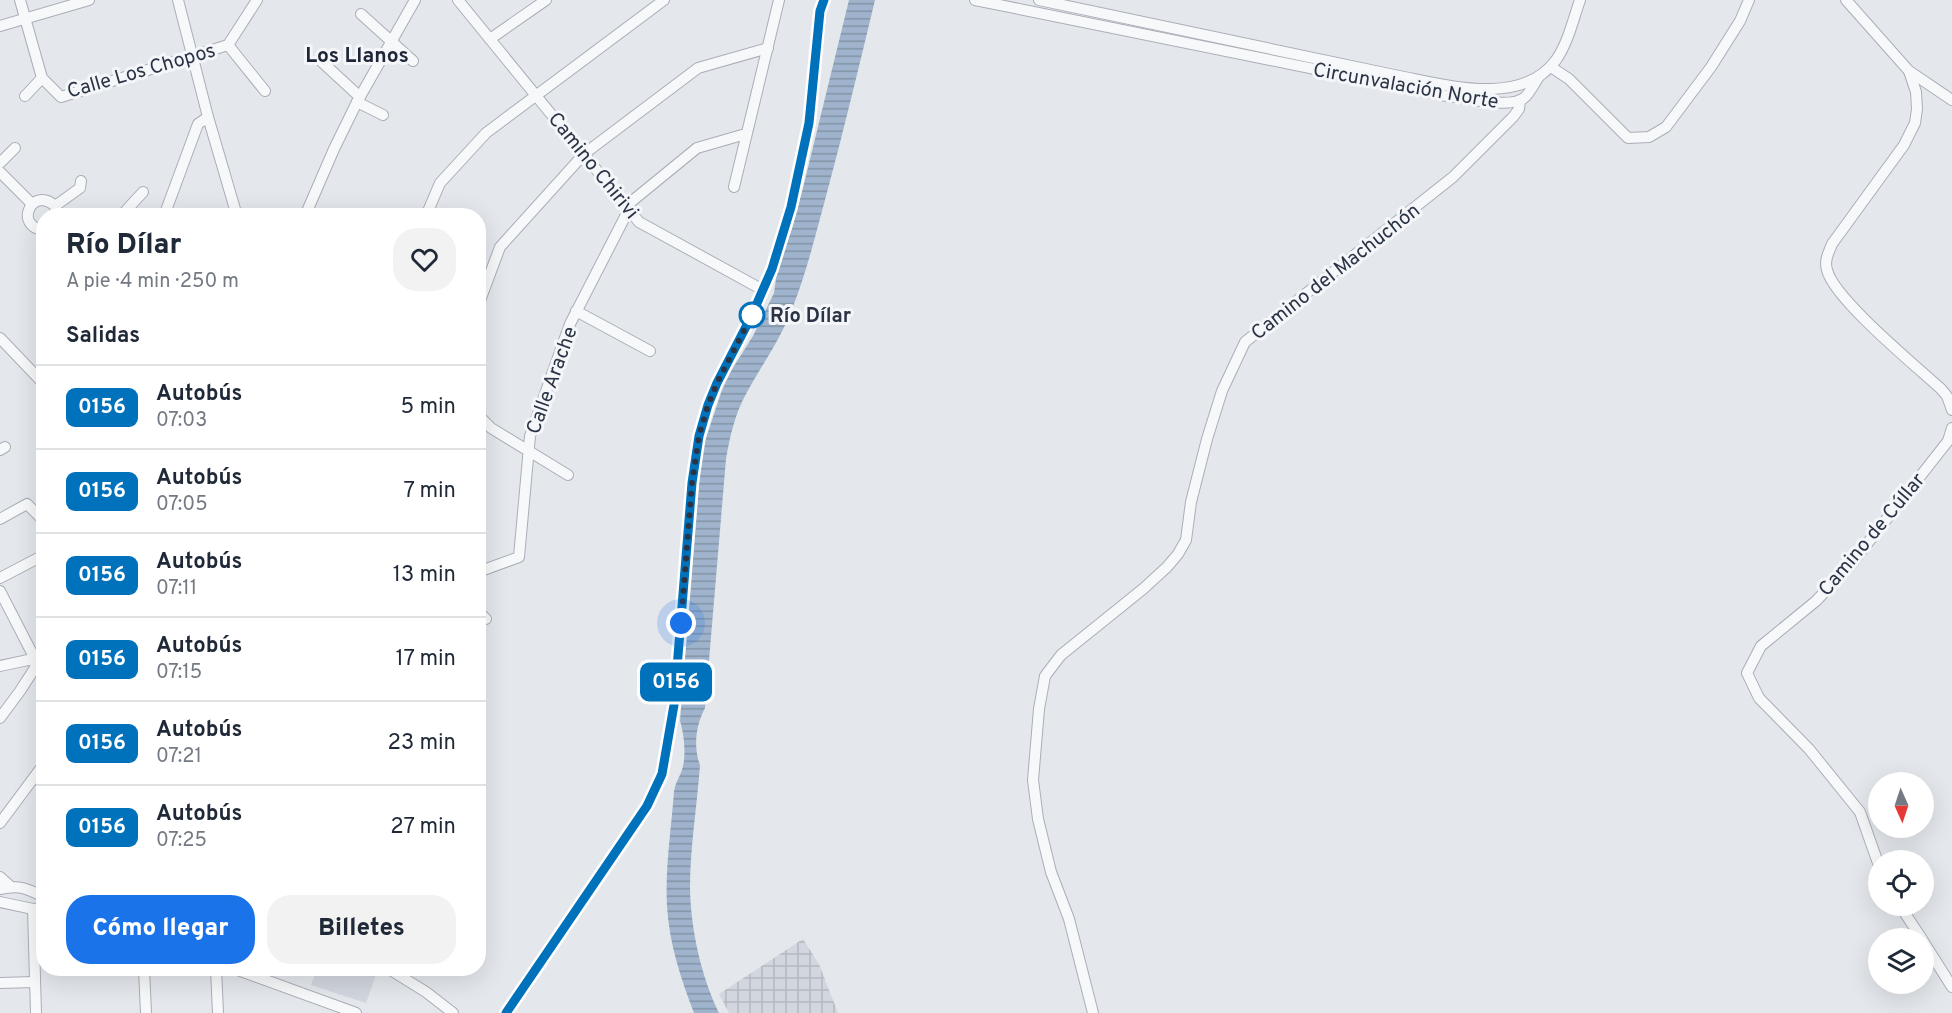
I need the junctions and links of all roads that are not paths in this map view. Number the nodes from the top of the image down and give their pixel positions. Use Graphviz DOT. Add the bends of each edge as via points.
graph roads {
  1 [pos="20,0"];
  2 [pos="89,0"];
  3 [pos="178,0"];
  4 [pos="257,0"];
  5 [pos="414,0"];
  6 [pos="458,0"];
  7 [pos="546,0"];
  8 [pos="664,0"];
  9 [pos="779,0"];
  10 [pos="824,0"];
  11 [pos="975,0"];
  12 [pos="1039,0"];
  13 [pos="1580,0"];
  14 [pos="1749,0"];
  15 [pos="1846,0"];
  16 [pos="820,6"];
  17 [pos="361,14"];
  18 [pos="26,18"];
  19 [pos="0,26"];
  20 [pos="490,39"];
  21 [pos="392,41"];
  22 [pos="228,45"];
  23 [pos="768,48"];
  24 [pos="193,55"];
  25 [pos="413,61"];
  26 [pos="322,62"];
  27 [pos="1551,67"];
  28 [pos="1908,71"];
  29 [pos="1538,77"];
  30 [pos="42,78"];
  31 [pos="1499,90"];
  32 [pos="265,91"];
  33 [pos="536,95"];
  34 [pos="25,96"];
  35 [pos="359,100"];
  36 [pos="1520,100"];
  37 [pos="1952,100"];
  38 [pos="383,115"];
  39 [pos="208,117"];
  40 [pos="746,136"];
  41 [pos="15,148"];
  42 [pos="584,154"];
  43 [pos="0,162"];
  44 [pos="0,172"];
  45 [pos="81,181"];
  46 [pos="734,187"];
  47 [pos="143,192"];
  48 [pos="32,204"];
  49 [pos="53,208"];
  50 [pos="59,208"];
  51 [pos="128,208"];
  52 [pos="167,208"];
  53 [pos="235,208"];
  54 [pos="308,208"];
  55 [pos="429,208"];
  56 [pos="627,208"];
  57 [pos="36,228"];
  58 [pos="486,285"];
  59 [pos="763,290"];
  60 [pos="576,311"];
  61 [pos="0,338"];
  62 [pos="650,351"];
  63 [pos="36,376"];
  64 [pos="1952,410"];
  65 [pos="486,423"];
  66 [pos="1952,428"];
  67 [pos="528,451"];
  68 [pos="568,475"];
  69 [pos="36,513"];
  70 [pos="0,519"];
  71 [pos="36,559"];
  72 [pos="486,569"];
  73 [pos="0,578"];
  74 [pos="0,591"];
  75 [pos="36,656"];
  76 [pos="36,658"];
  77 [pos="36,664"];
  78 [pos="0,666"];
  79 [pos="0,718"];
  80 [pos="36,775"];
  81 [pos="0,823"];
  82 [pos="1874,850"];
  83 [pos="3,885"];
  84 [pos="36,892"];
  85 [pos="2,902"];
  86 [pos="36,909"];
  87 [pos="1934,957"];
  88 [pos="36,958"];
  89 [pos="144,976"];
  90 [pos="216,976"];
  91 [pos="260,976"];
  92 [pos="400,976"];
  93 [pos="35,982"];
  94 [pos="0,983"];
  95 [pos="1952,987"];
  96 [pos="36,1013"];
  97 [pos="135,1013"];
  98 [pos="146,1013"];
  99 [pos="218,1013"];
  100 [pos="356,1013"];
  101 [pos="453,1013"];
  102 [pos="506,1013"];
  103 [pos="1093,1013"];
  1 -- 18 [label="street, Calle Los Chopos"];
  2 -- 18 [label="street"];
  3 -- 24 [label="street"];
  4 -- 22 [label="street, Calle Los Chopos"];
  5 -- 21 [label="street"];
  6 -- 20 [label="street, Camino Chirivi"];
  7 -- 20 [label="street"];
  8 -- 33 [label="street"];
  9 -- 23 [label="street"];
  10 -- 16 [label="street"];
  11 -- 36 [label="street, Circunvalación Norte" via="1447,96 1506,104"];
  12 -- 31 [label="street, Circunvalación Norte" via="1398,76"];
  13 -- 27 [label="street" via="1566,40"];
  14 -- 27 [label="street" via="1711,67 1666,127 1650,137 1628,138 1569,79"];
  15 -- 28 [label="street"];
  16 -- 59 [label="street" via="809,123 798,182"];
  17 -- 21 [label="street"];
  18 -- 19 [label="street"];
  18 -- 30 [label="street, Calle Los Chopos"];
  20 -- 33 [label="street, Camino Chirivi"];
  21 -- 25 [label="street"];
  21 -- 35 [label="street"];
  22 -- 24 [label="street, Calle Los Chopos"];
  22 -- 32 [label="street"];
  23 -- 40 [label="street"];
  23 -- 42 [label="street" via="698,68"];
  24 -- 30 [label="street, Calle Los Chopos" via="61,97"];
  24 -- 39 [label="street"];
  26 -- 35 [label="street"];
  27 -- 29 [label="street"];
  28 -- 37 [label="street"];
  28 -- 64 [label="street" via="1916,92 1915,123 1904,145 1832,243 1827,271 1834,287 1850,304 1941,389"];
  29 -- 31 [label="street, Circunvalación Norte" via="1519,87"];
  29 -- 36 [label="street, Circunvalación Norte"];
  30 -- 34 [label="street, Calle Los Chopos"];
  31 -- 36 [label="street"];
  33 -- 42 [label="street, Camino Chirivi"];
  33 -- 55 [label="street" via="486,133 440,183"];
  35 -- 38 [label="street"];
  35 -- 54 [label="street"];
  36 -- 103 [label="street, Camino del Machuchón" via="1513,117 1454,177 1245,342 1222,391 1191,502 1186,540 1178,554 1143,589 1060,655 1045,676 1033,780 1038,819 1051,872 1070,919"];
  39 -- 52 [label="street" via="198,124"];
  39 -- 53 [label="street"];
  40 -- 46 [label="street"];
  40 -- 56 [label="street, Calle Arache" via="697,148"];
  41 -- 43 [label="street"];
  42 -- 56 [label="street, Camino Chirivi"];
  42 -- 58 [label="street" via="500,248"];
  44 -- 48 [label="street"];
  45 -- 50 [label="street" via="80,188"];
  47 -- 51 [label="street"];
  48 -- 49 [label="street" via="46,200"];
  48 -- 57 [label="street" via="28,213 30,223"];
  56 -- 59 [label="street, Camino Chirivi" via="639,222"];
  56 -- 60 [label="street, Calle Arache"];
  59 -- 102 [label="street" via="717,383 699,436 674,705 662,774 647,806"];
  60 -- 62 [label="street"];
  60 -- 67 [label="street, Calle Arache"];
  61 -- 63 [label="street"];
  65 -- 67 [label="street"];
  66 -- 82 [label="street, Camino de Cúllar" via="1948,441 1852,563 1816,601 1761,646 1747,673 1759,698 1809,749 1860,812"];
  67 -- 68 [label="street"];
  67 -- 72 [label="street, Calle Arache" via="519,557"];
  69 -- 70 [label="street" via="27,504"];
  71 -- 73 [label="street"];
  74 -- 75 [label="street"];
  76 -- 78 [label="street"];
  77 -- 79 [label="street"];
  80 -- 81 [label="street"];
  83 -- 84 [label="street"];
  83 -- 85 [label="street"];
  85 -- 86 [label="street"];
  87 -- 95 [label="street"];
  88 -- 93 [label="street"];
  89 -- 98 [label="street"];
  90 -- 99 [label="street"];
  91 -- 100 [label="street"];
  92 -- 101 [label="street"];
  93 -- 94 [label="street"];
  93 -- 96 [label="street"];
  97 -- 98 [label="street"];
}
